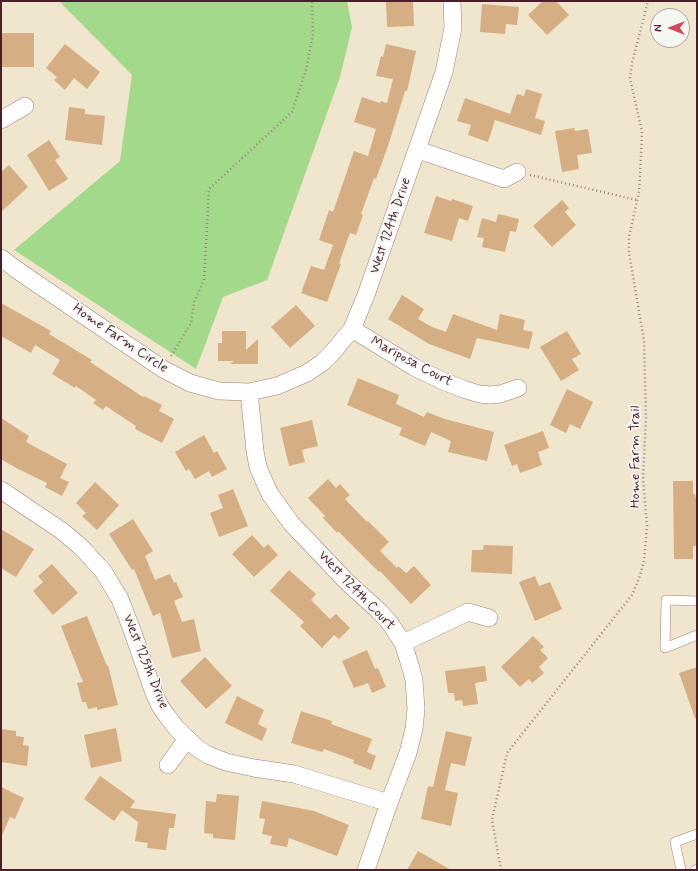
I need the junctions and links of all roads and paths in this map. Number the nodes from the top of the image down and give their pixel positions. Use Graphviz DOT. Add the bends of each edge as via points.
graph roads {
  1 [pos="312,1"];
  2 [pos="452,1"];
  3 [pos="648,1"];
  4 [pos="25,106"];
  5 [pos="1,120"];
  6 [pos="418,150"];
  7 [pos="517,172"];
  8 [pos="637,200"];
  9 [pos="1,258"];
  10 [pos="352,329"];
  11 [pos="164,369"];
  12 [pos="518,388"];
  13 [pos="249,392"];
  14 [pos="1,490"];
  15 [pos="697,601"];
  16 [pos="489,618"];
  17 [pos="697,635"];
  18 [pos="403,643"];
  19 [pos="187,739"];
  20 [pos="168,765"];
  21 [pos="389,803"];
  22 [pos="697,834"];
  23 [pos="366,870"];
  24 [pos="501,870"];
  25 [pos="681,870"];
  1 -- 11 [label="path" via="313,34 306,70 292,112 209,189 204,280 194,302 191,323"];
  2 -- 6 [label="street, West 124th Drive" via="453,28 444,72"];
  3 -- 8 [label="path, Home Farm Trail" via="630,78 642,132"];
  4 -- 5 [label="street"];
  6 -- 7 [label="street" via="504,179"];
  6 -- 10 [label="street, West 124th Drive"];
  7 -- 8 [label="path"];
  8 -- 24 [label="path, Home Farm Trail" via="629,238 629,253 644,340 644,561 632,595 506,753 492,820"];
  9 -- 11 [label="street, Home Farm Circle"];
  10 -- 12 [label="street, Mariposa Court" via="414,367 463,389 490,395"];
  10 -- 13 [label="street, West 124th Drive" via="332,353 307,373 278,386"];
  11 -- 13 [label="street, Home Farm Circle" via="205,388"];
  13 -- 18 [label="street, West 124th Court" via="258,467 270,494 291,523 389,622"];
  14 -- 19 [label="street, West 125th Drive" via="62,531 103,571 120,599 160,706"];
  15 -- 17 [label="lane" via="666,600 665,648"];
  16 -- 18 [label="street" via="468,612"];
  18 -- 21 [label="street, West 124th Court" via="414,680 416,709 408,753"];
  19 -- 20 [label="street"];
  19 -- 21 [label="street, West 125th Drive" via="208,755 226,762 294,774"];
  21 -- 23 [label="street, West 124th Court"];
  22 -- 25 [label="lane" via="675,842"];
}
